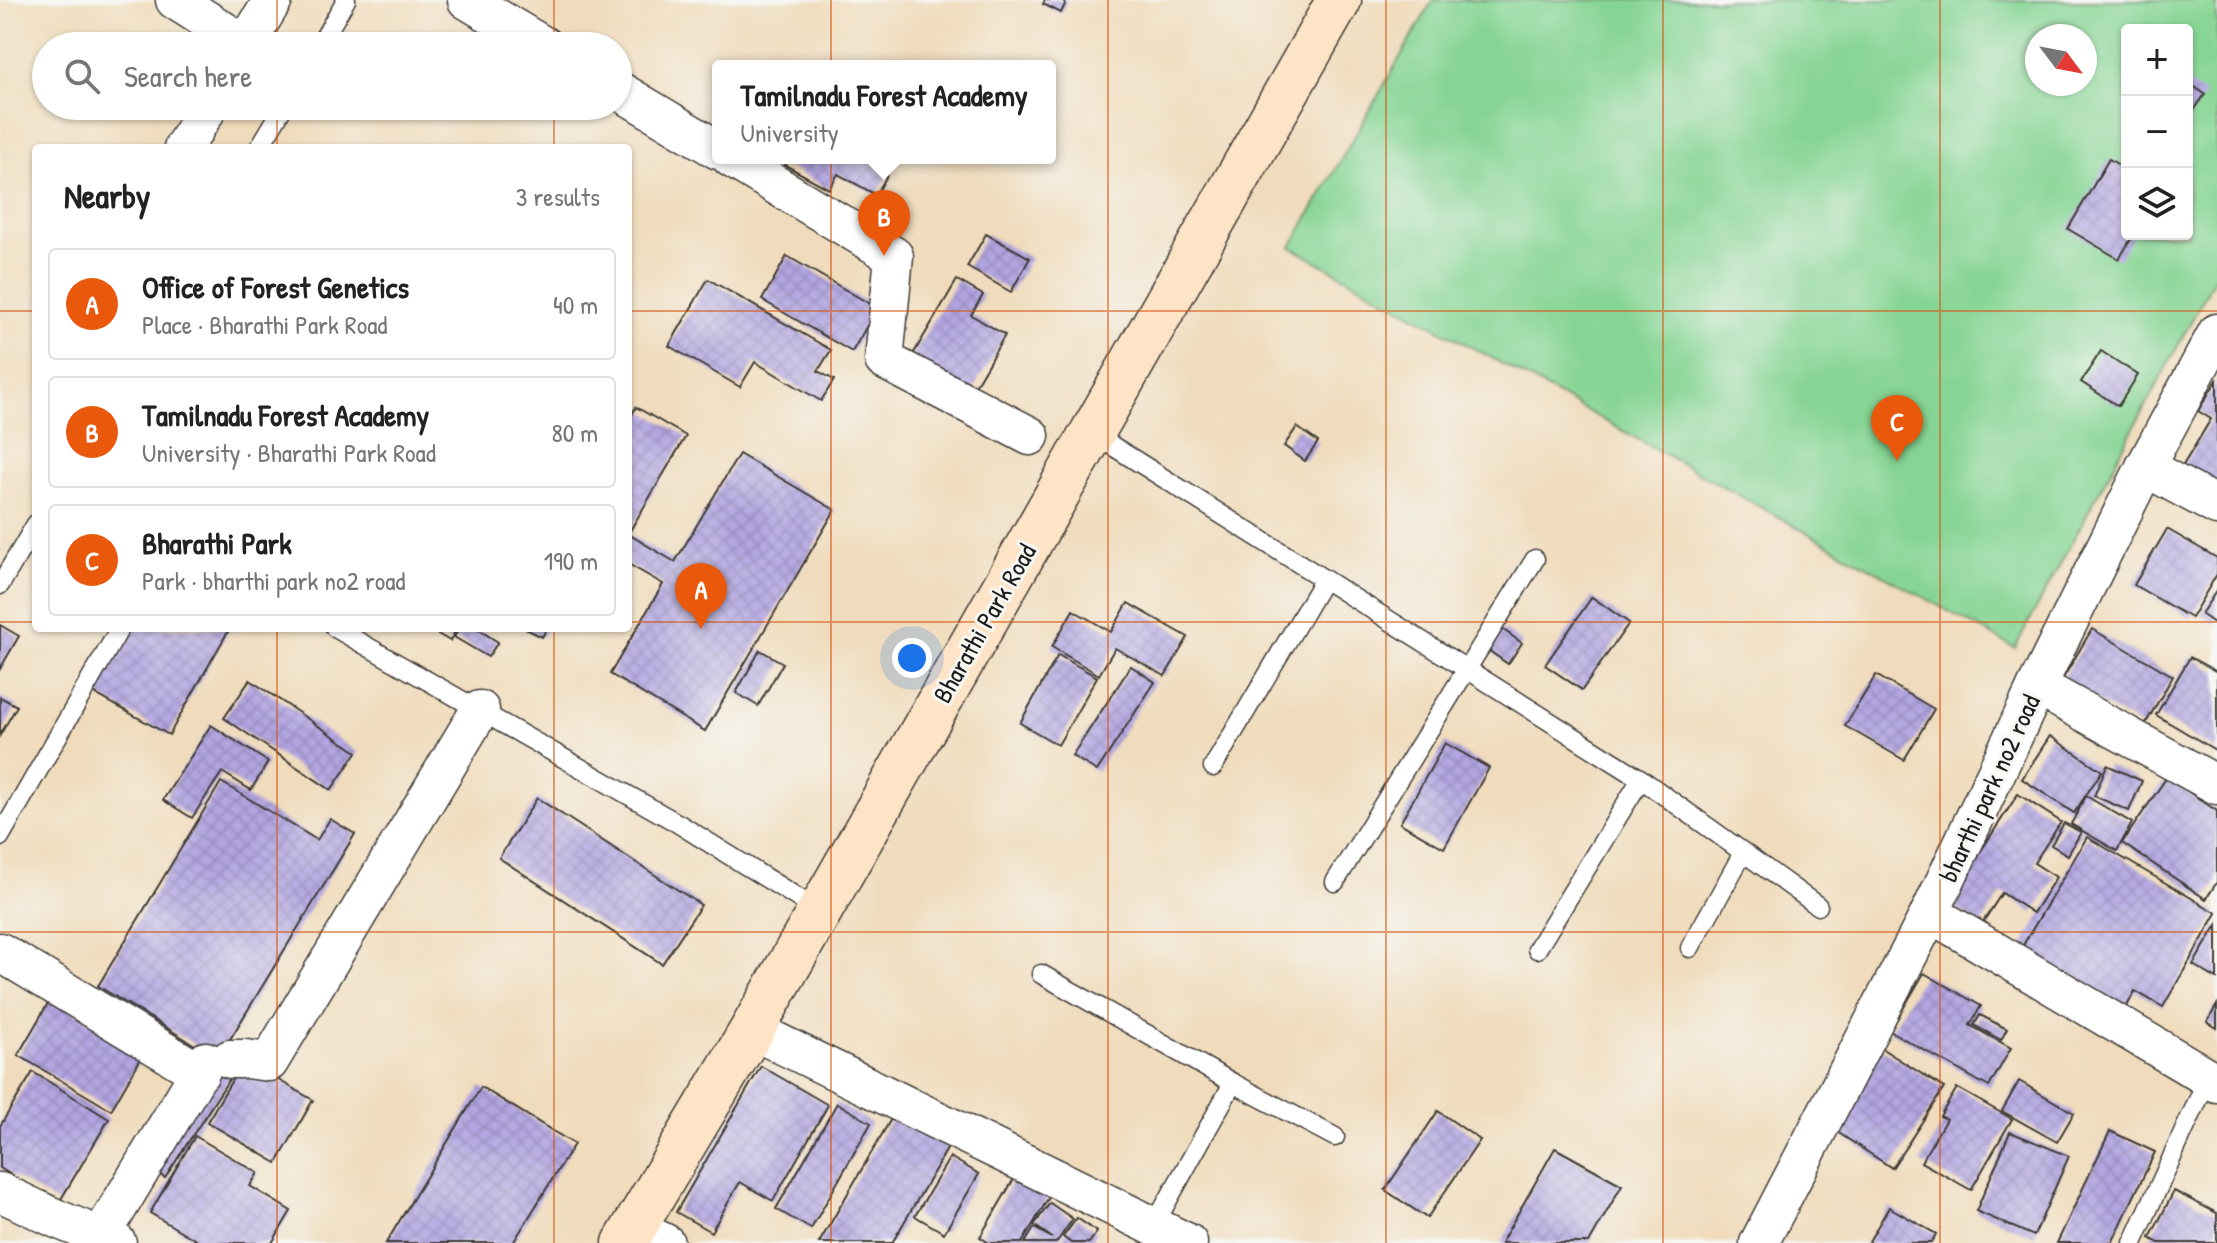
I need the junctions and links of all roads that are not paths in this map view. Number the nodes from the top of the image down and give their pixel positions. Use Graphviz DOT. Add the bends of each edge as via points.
graph roads {
  1 [pos="175,0"];
  2 [pos="273,0"];
  3 [pos="346,0"];
  4 [pos="467,0"];
  5 [pos="1339,0"];
  6 [pos="224,32"];
  7 [pos="254,32"];
  8 [pos="327,32"];
  9 [pos="521,32"];
  10 [pos="632,98"];
  11 [pos="200,120"];
  12 [pos="276,120"];
  13 [pos="185,144"];
  14 [pos="261,144"];
  15 [pos="712,146"];
  16 [pos="741,164"];
  17 [pos="2217,333"];
  18 [pos="1092,433"];
  19 [pos="1030,436"];
  20 [pos="2145,467"];
  21 [pos="2217,506"];
  22 [pos="32,531"];
  23 [pos="1535,559"];
  24 [pos="1324,579"];
  25 [pos="0,585"];
  26 [pos="118,632"];
  27 [pos="342,632"];
  28 [pos="1466,669"];
  29 [pos="2037,686"];
  30 [pos="480,710"];
  31 [pos="1213,767"];
  32 [pos="1641,779"];
  33 [pos="2217,785"];
  34 [pos="0,837"];
  35 [pos="1743,853"];
  36 [pos="1335,882"];
  37 [pos="1818,906"];
  38 [pos="819,911"];
  39 [pos="1930,913"];
  40 [pos="1690,948"];
  41 [pos="1537,949"];
  42 [pos="0,952"];
  43 [pos="1041,974"];
  44 [pos="752,1030"];
  45 [pos="212,1064"];
  46 [pos="2213,1080"];
  47 [pos="1233,1083"];
  48 [pos="1335,1137"];
  49 [pos="0,1192"];
  50 [pos="1143,1230"];
  51 [pos="50,1231"];
  52 [pos="642,1238"];
  53 [pos="109,1240"];
  54 [pos="1188,1243"];
  55 [pos="1759,1243"];
  56 [pos="2133,1243"];
  1 -- 6 [label="street"];
  2 -- 7 [label="street"];
  3 -- 8 [label="lane"];
  4 -- 9 [label="street"];
  5 -- 18 [label="main road, Bharathi Park Road"];
  10 -- 15 [label="street"];
  11 -- 13 [label="street"];
  12 -- 14 [label="lane"];
  16 -- 19 [label="street" via="894,256 884,360"];
  17 -- 20 [label="street, bharthi park no2 road"];
  18 -- 24 [label="lane"];
  18 -- 38 [label="main road, Bharathi Park Road"];
  20 -- 21 [label="street"];
  20 -- 29 [label="street, bharthi park no2 road"];
  22 -- 25 [label="lane"];
  23 -- 28 [label="lane"];
  24 -- 28 [label="lane"];
  24 -- 31 [label="lane"];
  26 -- 34 [label="lane"];
  27 -- 30 [label="lane"];
  28 -- 32 [label="lane"];
  28 -- 36 [label="lane"];
  29 -- 33 [label="street"];
  29 -- 39 [label="street, bharthi park no2 road"];
  30 -- 38 [label="lane"];
  30 -- 45 [label="street" via="269,1062"];
  32 -- 35 [label="lane"];
  32 -- 41 [label="lane"];
  35 -- 37 [label="lane"];
  35 -- 40 [label="lane"];
  38 -- 44 [label="main road, Bharathi Park Road"];
  39 -- 46 [label="street"];
  39 -- 55 [label="street, bharthi park no2 road"];
  42 -- 45 [label="street"];
  43 -- 47 [label="lane"];
  44 -- 50 [label="street"];
  44 -- 52 [label="main road, Bharathi Park Road"];
  45 -- 53 [label="street"];
  46 -- 56 [label="lane"];
  47 -- 48 [label="lane"];
  47 -- 50 [label="lane"];
  49 -- 51 [label="street"];
  50 -- 54 [label="street"];
  51 -- 53 [label="street"];
}
